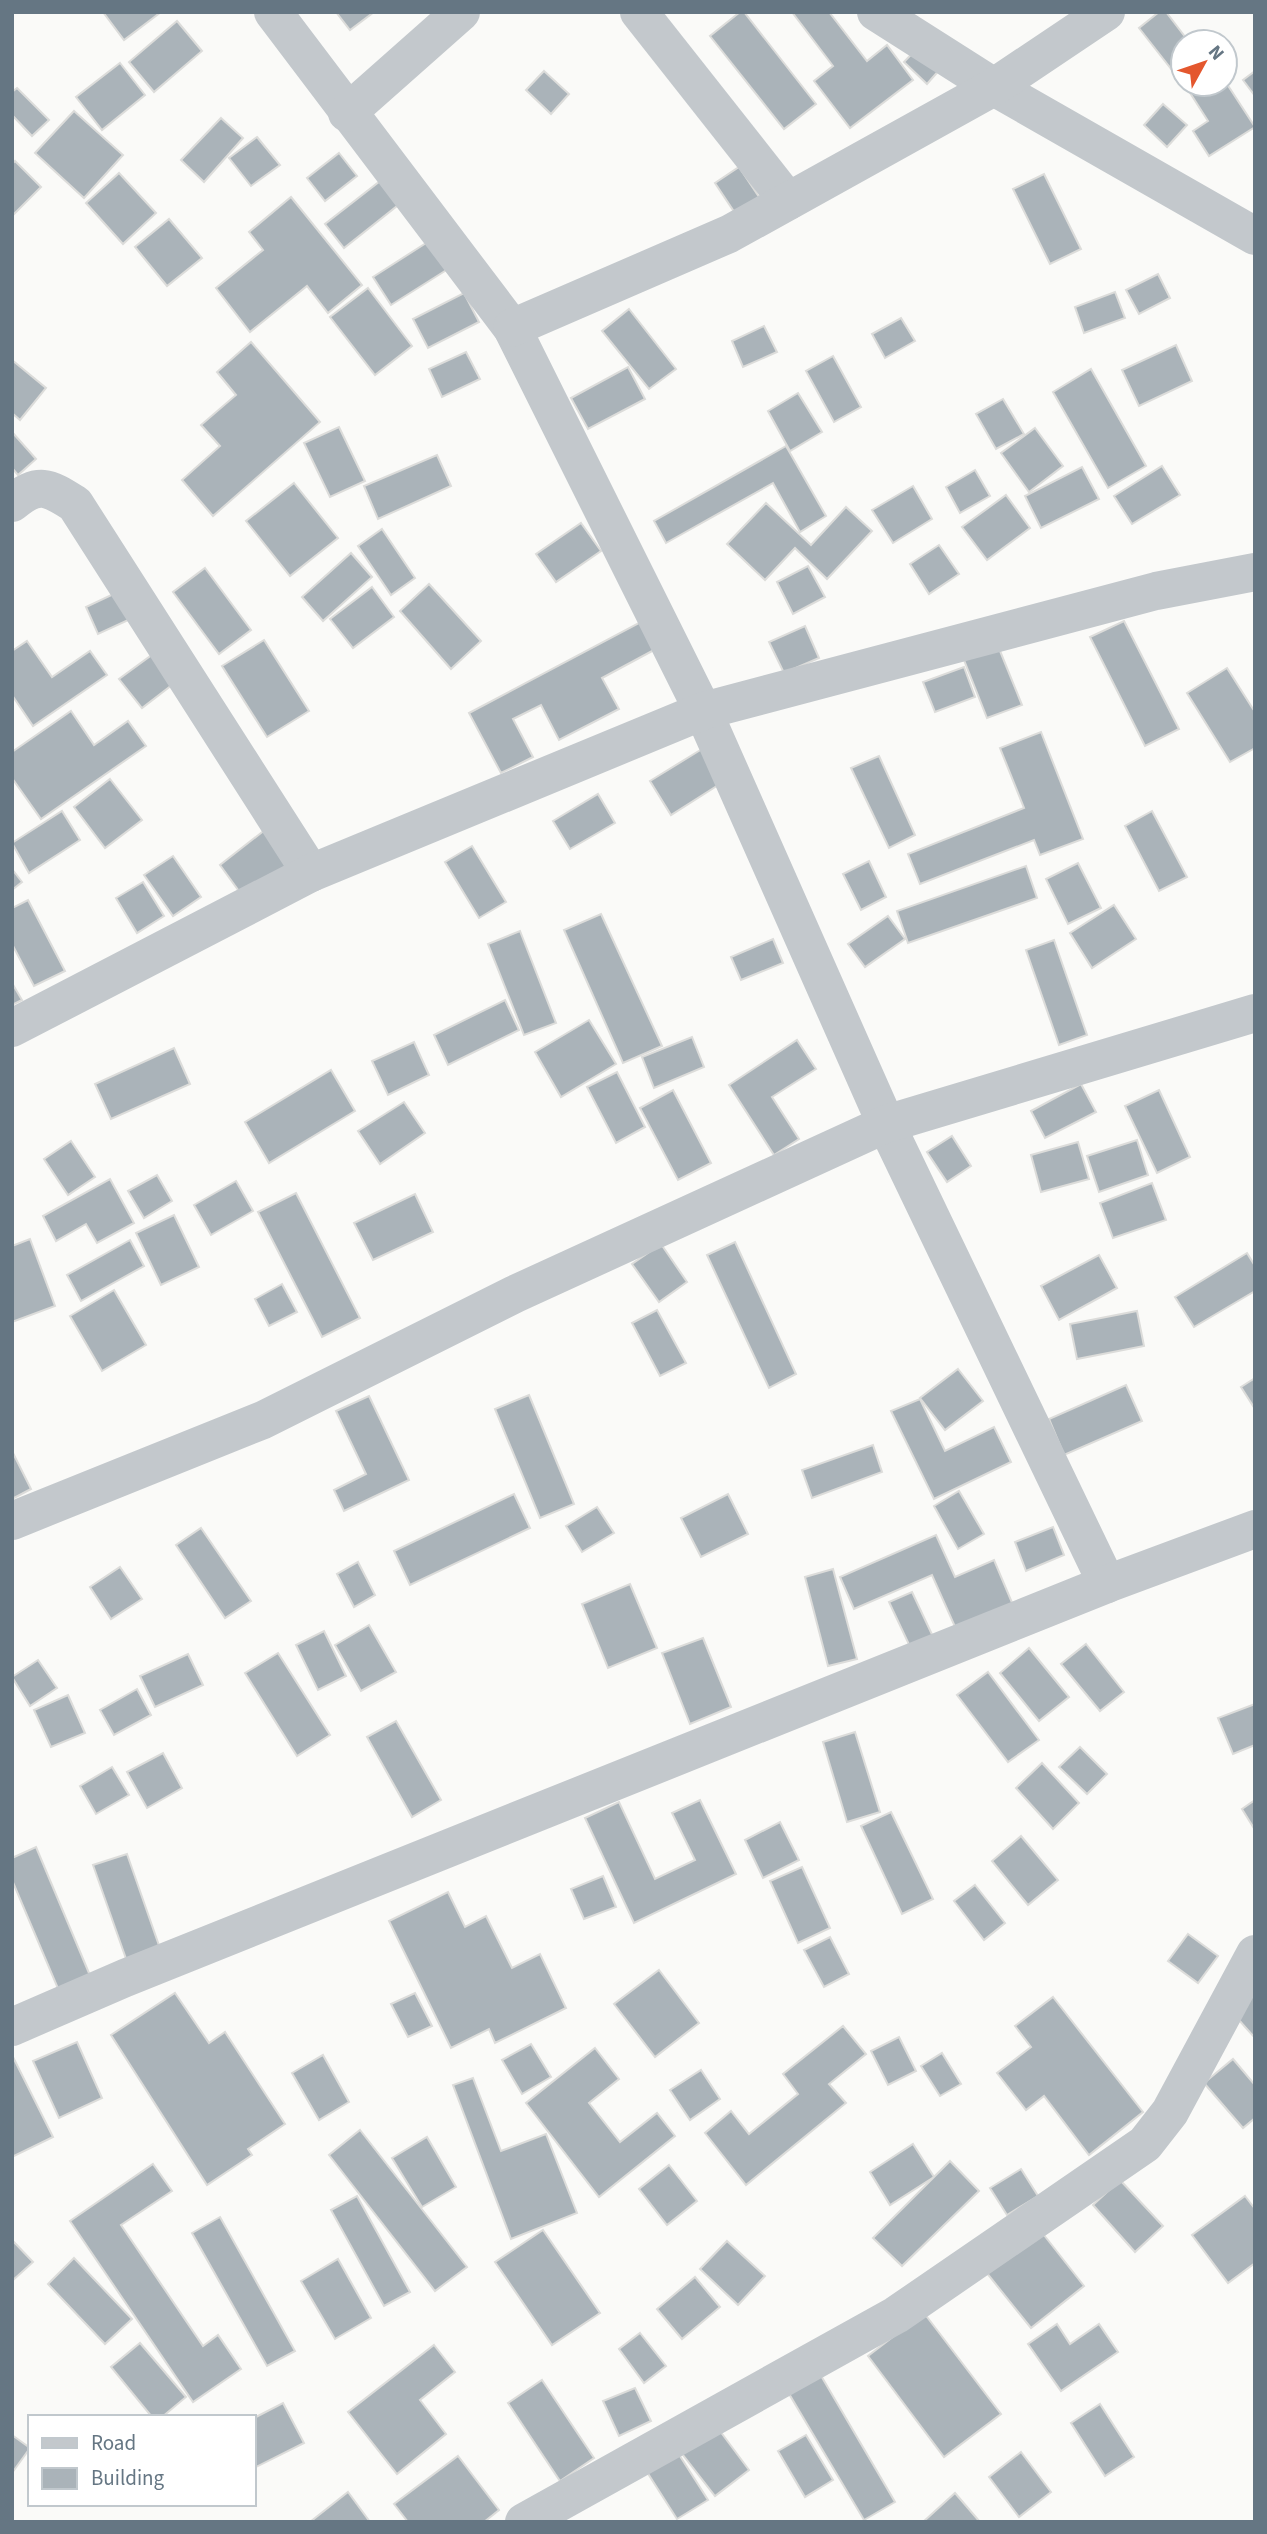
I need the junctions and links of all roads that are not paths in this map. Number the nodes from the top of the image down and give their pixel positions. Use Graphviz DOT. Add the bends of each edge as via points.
graph roads {
  1 [pos="273,12"];
  2 [pos="461,12"];
  3 [pos="639,12"];
  4 [pos="876,12"];
  5 [pos="1106,12"];
  6 [pos="994,87"];
  7 [pos="347,113"];
  8 [pos="788,201"];
  9 [pos="1255,236"];
  10 [pos="512,328"];
  11 [pos="12,503"];
  12 [pos="1255,572"];
  13 [pos="703,711"];
  14 [pos="311,873"];
  15 [pos="1255,1013"];
  16 [pos="12,1027"];
  17 [pos="886,1124"];
  18 [pos="12,1521"];
  19 [pos="1255,1529"];
  20 [pos="1107,1584"];
  21 [pos="1255,1954"];
  22 [pos="12,2027"];
  23 [pos="524,2522"];
  1 -- 7 [label="street"];
  2 -- 7 [label="street"];
  3 -- 8 [label="street"];
  4 -- 6 [label="street"];
  5 -- 6 [label="street"];
  6 -- 8 [label="street"];
  6 -- 9 [label="street"];
  7 -- 10 [label="street"];
  8 -- 10 [label="street" via="729,234"];
  10 -- 13 [label="street"];
  11 -- 14 [label="street" via="28,490 49,488 75,504"];
  12 -- 13 [label="street" via="1156,591"];
  13 -- 14 [label="street"];
  13 -- 17 [label="street"];
  14 -- 16 [label="street"];
  15 -- 17 [label="street"];
  17 -- 18 [label="street" via="514,1294 263,1420"];
  17 -- 20 [label="street"];
  19 -- 20 [label="street"];
  20 -- 22 [label="street"];
  21 -- 23 [label="street" via="1170,2112 1146,2144 896,2315"];
}
